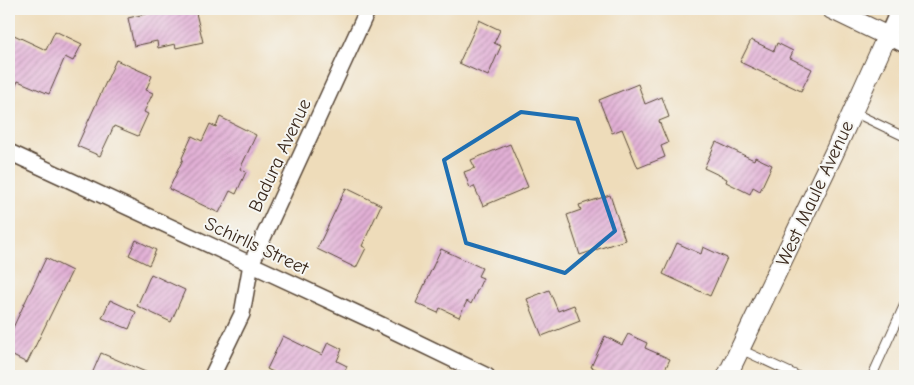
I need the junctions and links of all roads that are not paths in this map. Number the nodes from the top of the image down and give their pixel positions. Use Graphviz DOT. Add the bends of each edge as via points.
graph roads {
  1 [pos="368,9"];
  2 [pos="831,9"];
  3 [pos="899,9"];
  4 [pos="887,36"];
  5 [pos="905,44"];
  6 [pos="853,111"];
  7 [pos="905,137"];
  8 [pos="9,152"];
  9 [pos="250,264"];
  10 [pos="905,303"];
  11 [pos="740,350"];
  12 [pos="212,376"];
  13 [pos="488,376"];
  14 [pos="727,376"];
  15 [pos="798,376"];
  16 [pos="872,376"];
  1 -- 9 [label="street, Badura Avenue"];
  2 -- 4 [label="street"];
  3 -- 4 [label="street, West Maule Avenue"];
  4 -- 5 [label="street"];
  4 -- 6 [label="street, West Maule Avenue"];
  6 -- 7 [label="lane"];
  6 -- 11 [label="street, West Maule Avenue"];
  8 -- 9 [label="street, Schirlls Street"];
  9 -- 12 [label="street, Badura Avenue" via="242,314"];
  9 -- 13 [label="street, Schirlls Street"];
  10 -- 16 [label="lane"];
  11 -- 14 [label="street, West Maule Avenue"];
  11 -- 15 [label="lane"];
}
